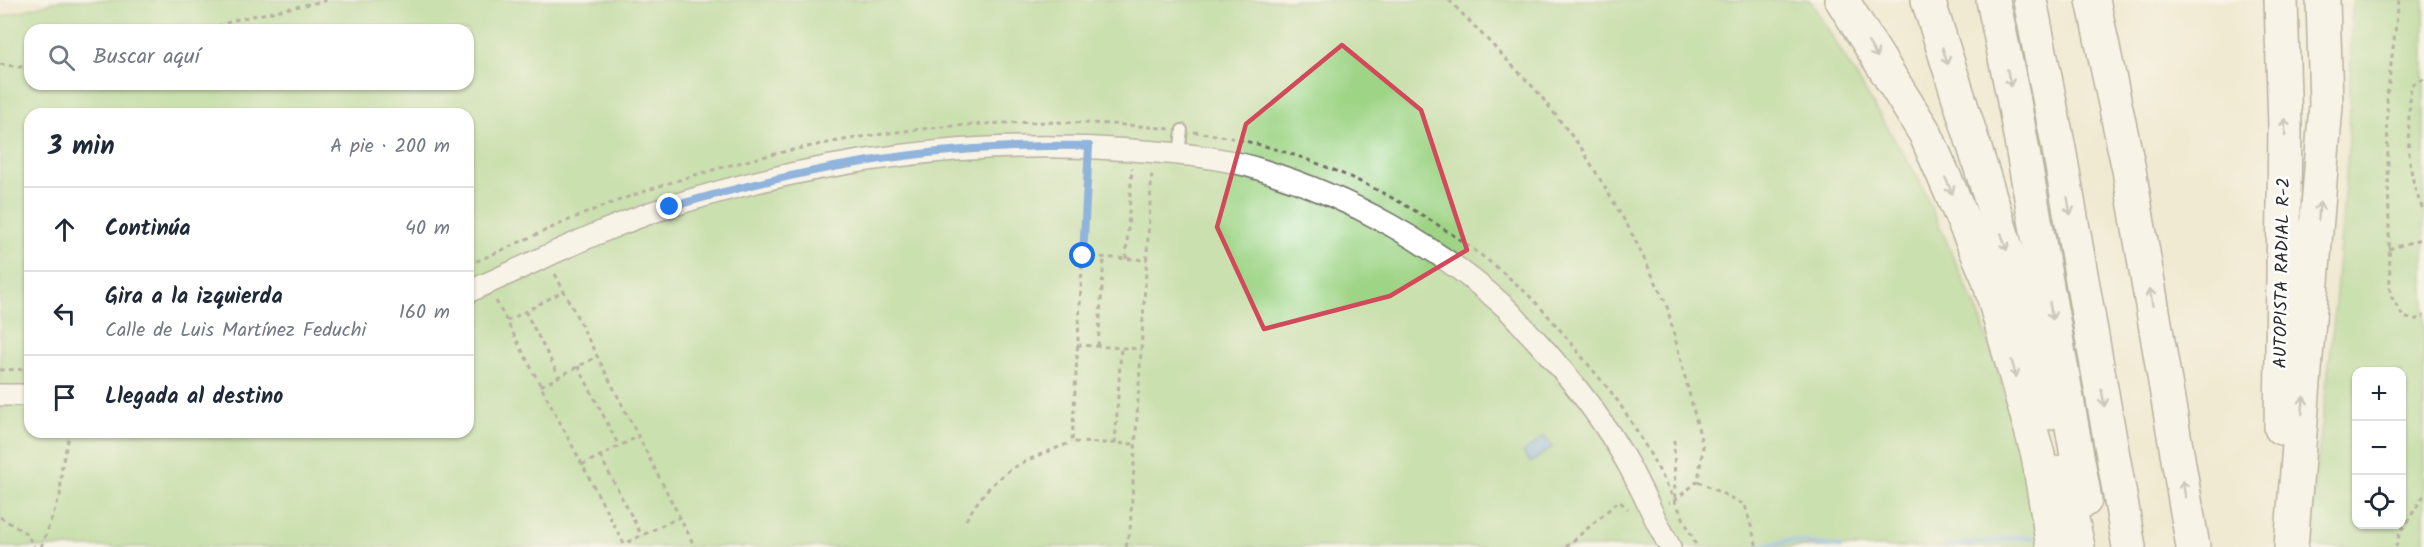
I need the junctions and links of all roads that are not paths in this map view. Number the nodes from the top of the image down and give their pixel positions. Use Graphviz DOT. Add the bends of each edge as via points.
graph roads {
  1 [pos="1842,0"];
  2 [pos="1928,0"];
  3 [pos="1993,0"];
  4 [pos="2015,0"];
  5 [pos="2030,0"];
  6 [pos="2093,0"];
  7 [pos="2115,0"];
  8 [pos="2281,0"];
  9 [pos="2323,0"];
  10 [pos="1182,130"];
  11 [pos="2059,149"];
  12 [pos="1179,154"];
  13 [pos="2129,170"];
  14 [pos="478,287"];
  15 [pos="24,394"];
  16 [pos="0,395"];
  17 [pos="1670,547"];
  18 [pos="2053,547"];
  19 [pos="2078,547"];
  20 [pos="2090,547"];
  21 [pos="2129,547"];
  22 [pos="2193,547"];
  23 [pos="2277,547"];
  24 [pos="2291,547"];
  1 -- 18 [label="highway, one-way" via="1925,133 1988,277 2038,455"];
  2 -- 19 [label="highway, one-way" via="2021,295"];
  3 -- 20 [label="highway, one-way"];
  4 -- 11 [label="highway"];
  5 -- 11 [label="highway"];
  6 -- 13 [label="highway"];
  7 -- 13 [label="highway" via="2136,125"];
  23 -- 8 [label="highway, AUTOPISTA RADIAL R-2, one-way" via="2284,284"];
  24 -- 9 [label="highway, one-way" via="2326,105"];
  10 -- 12 [label="lane"];
  11 -- 21 [label="highway, one-way"];
  12 -- 14 [label="street" via="1089,146 960,149 855,162 792,174 670,207"];
  12 -- 17 [label="street" via="1260,169 1316,189 1375,216 1453,265 1506,308 1599,417"];
  22 -- 13 [label="highway, one-way"];
  15 -- 16 [label="street"];
}
